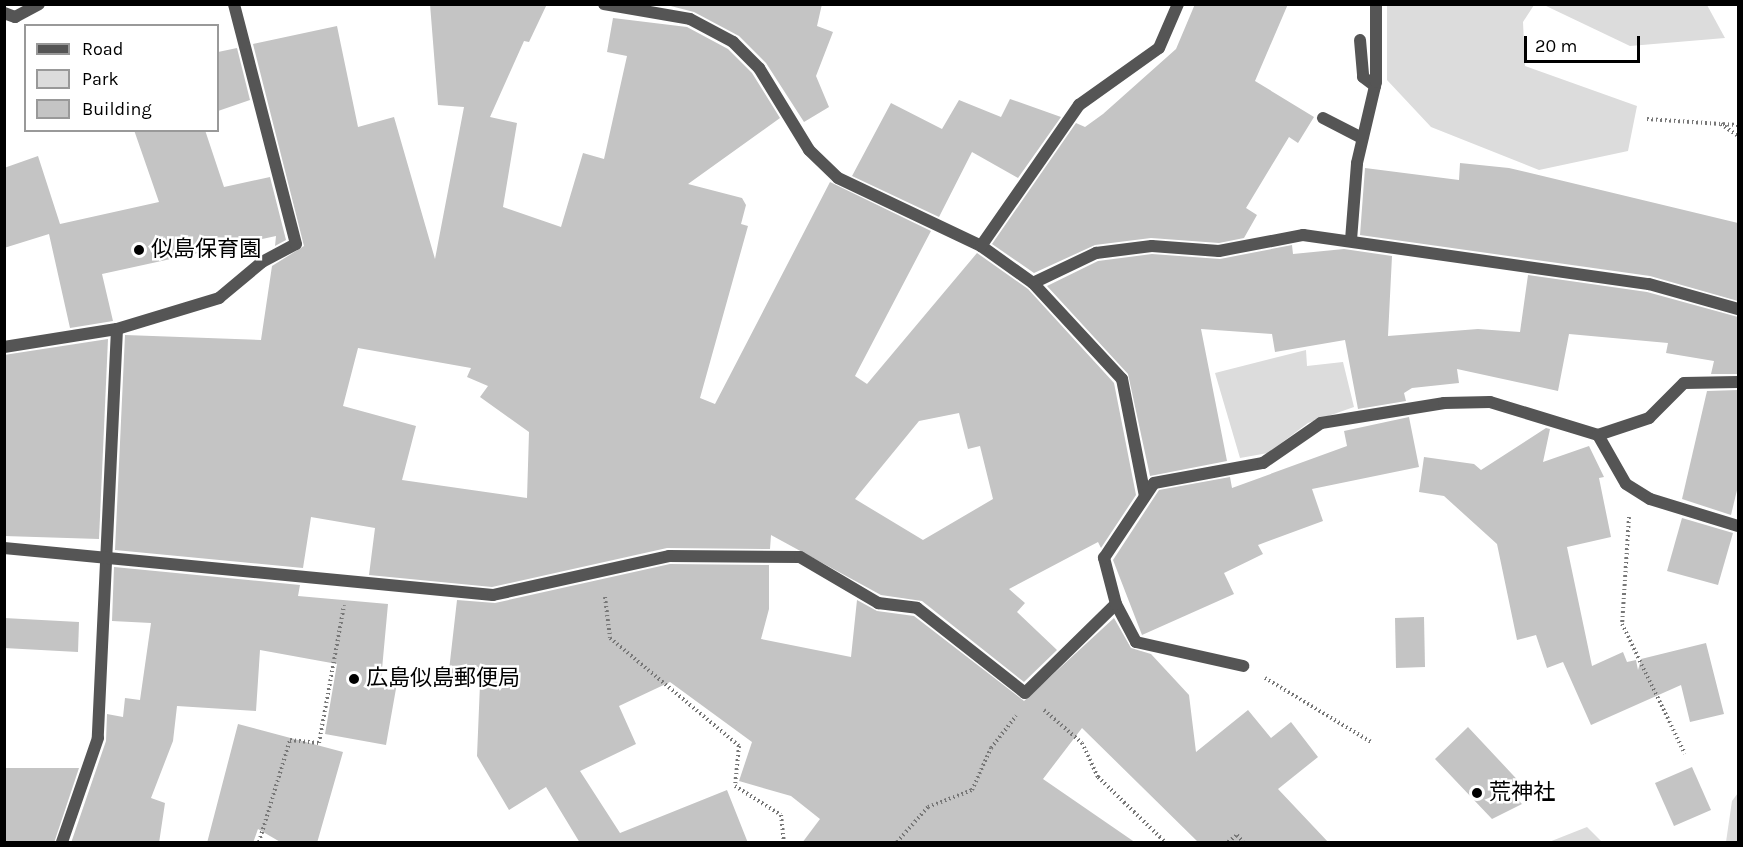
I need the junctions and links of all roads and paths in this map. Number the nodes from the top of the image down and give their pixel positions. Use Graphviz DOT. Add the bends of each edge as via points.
graph roads {
  1 [pos="39,4"];
  2 [pos="234,4"];
  3 [pos="604,4"];
  4 [pos="1178,4"];
  5 [pos="1376,4"];
  6 [pos="4,13"];
  7 [pos="1360,40"];
  8 [pos="1375,86"];
  9 [pos="1323,118"];
  10 [pos="1647,119"];
  11 [pos="1721,124"];
  12 [pos="1738,125"];
  13 [pos="1738,136"];
  14 [pos="1362,138"];
  15 [pos="1351,240"];
  16 [pos="981,246"];
  17 [pos="1033,283"];
  18 [pos="1738,309"];
  19 [pos="117,328"];
  20 [pos="4,347"];
  21 [pos="1738,382"];
  22 [pos="1598,435"];
  23 [pos="1626,484"];
  24 [pos="1144,496"];
  25 [pos="1738,526"];
  26 [pos="4,548"];
  27 [pos="104,556"];
  28 [pos="603,572"];
  29 [pos="347,583"];
  30 [pos="1116,604"];
  31 [pos="1243,666"];
  32 [pos="1025,693"];
  33 [pos="1371,742"];
  34 [pos="1685,754"];
  35 [pos="62,843"];
  36 [pos="259,843"];
  37 [pos="784,843"];
  38 [pos="897,843"];
  39 [pos="1165,843"];
  40 [pos="1228,843"];
  41 [pos="1243,843"];
  1 -- 6 [label="street" via="15,17"];
  2 -- 19 [label="street" via="296,244 262,262 219,298"];
  3 -- 16 [label="street" via="690,19 733,42 759,68 809,150 838,178"];
  4 -- 16 [label="street" via="1159,48 1079,105"];
  5 -- 8 [label="street"];
  7 -- 8 [label="street" via="1363,77"];
  8 -- 14 [label="street"];
  9 -- 14 [label="street"];
  10 -- 11 [label="path"];
  11 -- 12 [label="path"];
  11 -- 13 [label="path"];
  14 -- 15 [label="street"];
  15 -- 17 [label="street" via="1303,234 1219,250 1152,246 1096,253"];
  15 -- 18 [label="street" via="1649,284"];
  16 -- 17 [label="street"];
  17 -- 24 [label="street" via="1122,379"];
  19 -- 20 [label="street"];
  19 -- 27 [label="street"];
  21 -- 22 [label="street" via="1684,383 1649,418"];
  22 -- 23 [label="street"];
  22 -- 24 [label="street" via="1490,402 1444,403 1321,423 1263,463 1154,483"];
  23 -- 25 [label="street" via="1650,499"];
  23 -- 34 [label="path" via="1630,529 1622,624"];
  24 -- 30 [label="street" via="1104,558"];
  26 -- 27 [label="street"];
  27 -- 29 [label="street"];
  27 -- 35 [label="street" via="98,738"];
  28 -- 29 [label="street" via="493,595"];
  28 -- 32 [label="street" via="669,556 800,557 878,603 917,608"];
  28 -- 37 [label="path" via="610,638 739,746 735,786 781,815"];
  29 -- 36 [label="path" via="319,743 291,740"];
  30 -- 31 [label="street" via="1136,642"];
  30 -- 32 [label="street"];
  31 -- 33 [label="path"];
  32 -- 38 [label="path" via="1028,701 991,748 972,789 928,807"];
  32 -- 39 [label="path" via="1082,743 1098,777"];
  40 -- 41 [label="path" via="1237,835"];
}
